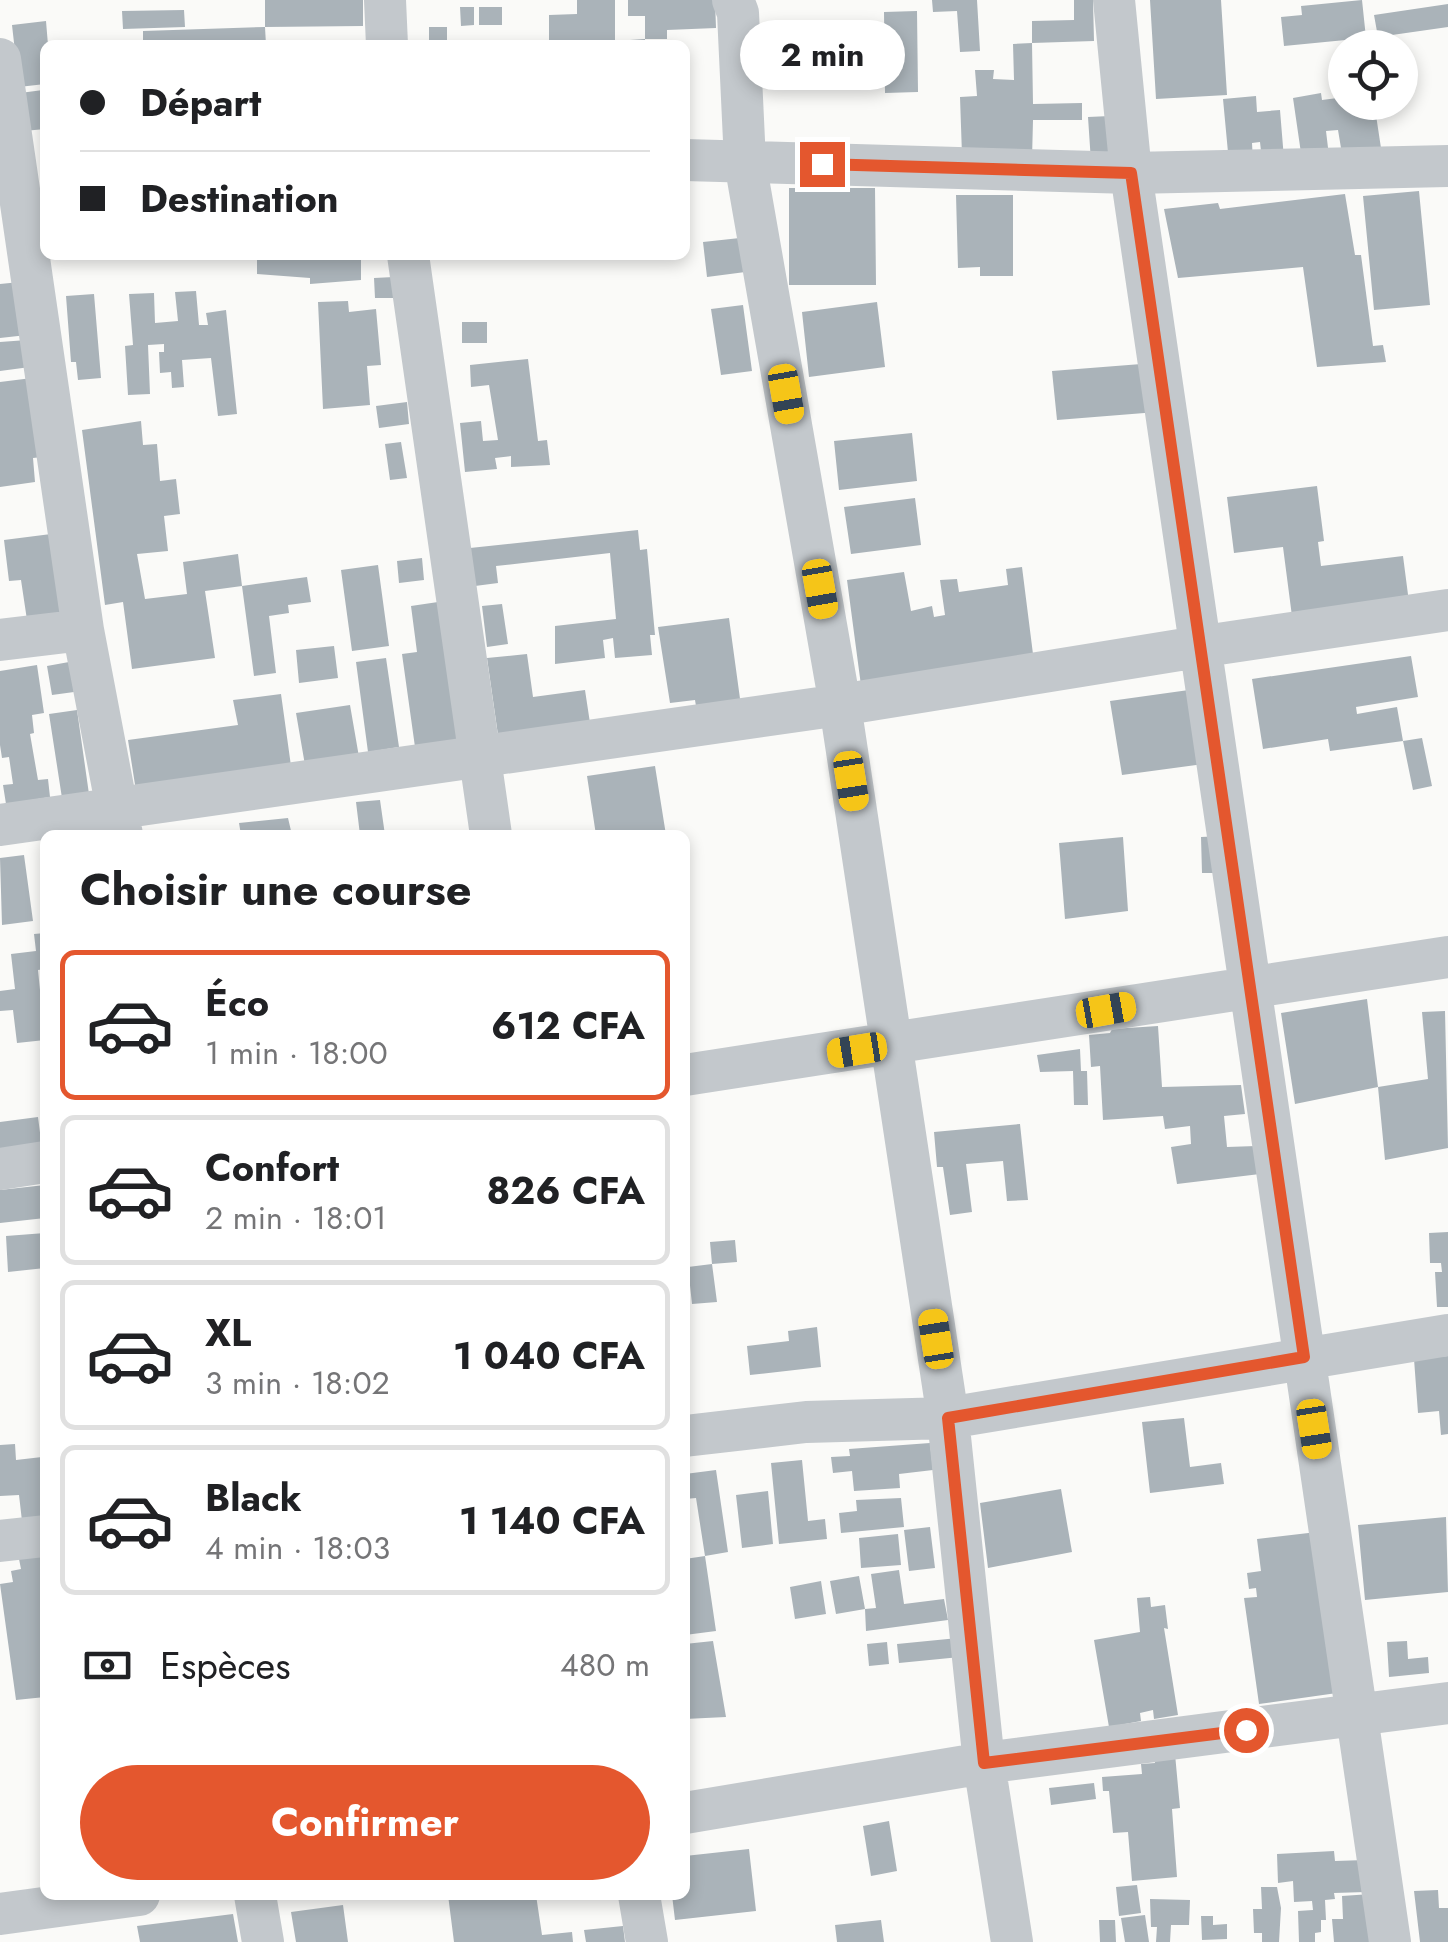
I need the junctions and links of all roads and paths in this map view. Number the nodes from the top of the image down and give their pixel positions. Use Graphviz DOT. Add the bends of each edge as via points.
graph roads {
  1 [pos="385,0"];
  2 [pos="733,0"];
  3 [pos="1114,0"];
  4 [pos="388,40"];
  5 [pos="0,59"];
  6 [pos="19,141"];
  7 [pos="690,160"];
  8 [pos="745,162"];
  9 [pos="1448,166"];
  10 [pos="1131,173"];
  11 [pos="409,260"];
  12 [pos="1448,610"];
  13 [pos="83,630"];
  14 [pos="0,640"];
  15 [pos="1198,646"];
  16 [pos="840,705"];
  17 [pos="479,755"];
  18 [pos="121,821"];
  19 [pos="0,825"];
  20 [pos="490,830"];
  21 [pos="1448,957"];
  22 [pos="1249,986"];
  23 [pos="891,1045"];
  24 [pos="690,1075"];
  25 [pos="40,1163"];
  26 [pos="0,1169"];
  27 [pos="1448,1335"];
  28 [pos="1304,1357"];
  29 [pos="948,1418"];
  30 [pos="690,1435"];
  31 [pos="40,1537"];
  32 [pos="0,1541"];
  33 [pos="1448,1703"];
  34 [pos="1357,1715"];
  35 [pos="984,1763"];
  36 [pos="690,1812"];
  37 [pos="102,1900"];
  38 [pos="256,1900"];
  39 [pos="640,1900"];
  40 [pos="0,1914"];
  41 [pos="263,1942"];
  42 [pos="646,1942"];
  43 [pos="1012,1942"];
  44 [pos="1390,1942"];
  1 -- 4 [label="street"];
  2 -- 8 [label="street"];
  3 -- 10 [label="street"];
  5 -- 6 [label="street"];
  6 -- 13 [label="street"];
  7 -- 8 [label="street"];
  8 -- 10 [label="street"];
  8 -- 16 [label="street"];
  9 -- 10 [label="street"];
  10 -- 15 [label="street"];
  11 -- 17 [label="street"];
  12 -- 15 [label="street"];
  13 -- 14 [label="street"];
  13 -- 18 [label="street"];
  15 -- 16 [label="street"];
  15 -- 22 [label="street"];
  16 -- 17 [label="street"];
  16 -- 23 [label="street"];
  17 -- 18 [label="street"];
  17 -- 20 [label="street"];
  18 -- 19 [label="street"];
  21 -- 22 [label="street"];
  22 -- 23 [label="street"];
  22 -- 28 [label="street"];
  23 -- 24 [label="street"];
  23 -- 29 [label="street"];
  25 -- 26 [label="street"];
  27 -- 28 [label="street"];
  28 -- 29 [label="street"];
  28 -- 34 [label="street"];
  29 -- 30 [label="street" via="806,1422"];
  29 -- 35 [label="street"];
  31 -- 32 [label="street"];
  33 -- 34 [label="street"];
  34 -- 35 [label="street"];
  34 -- 44 [label="street"];
  35 -- 36 [label="street"];
  35 -- 43 [label="street"];
  37 -- 40 [label="street"];
  38 -- 41 [label="street"];
  39 -- 42 [label="street"];
}
